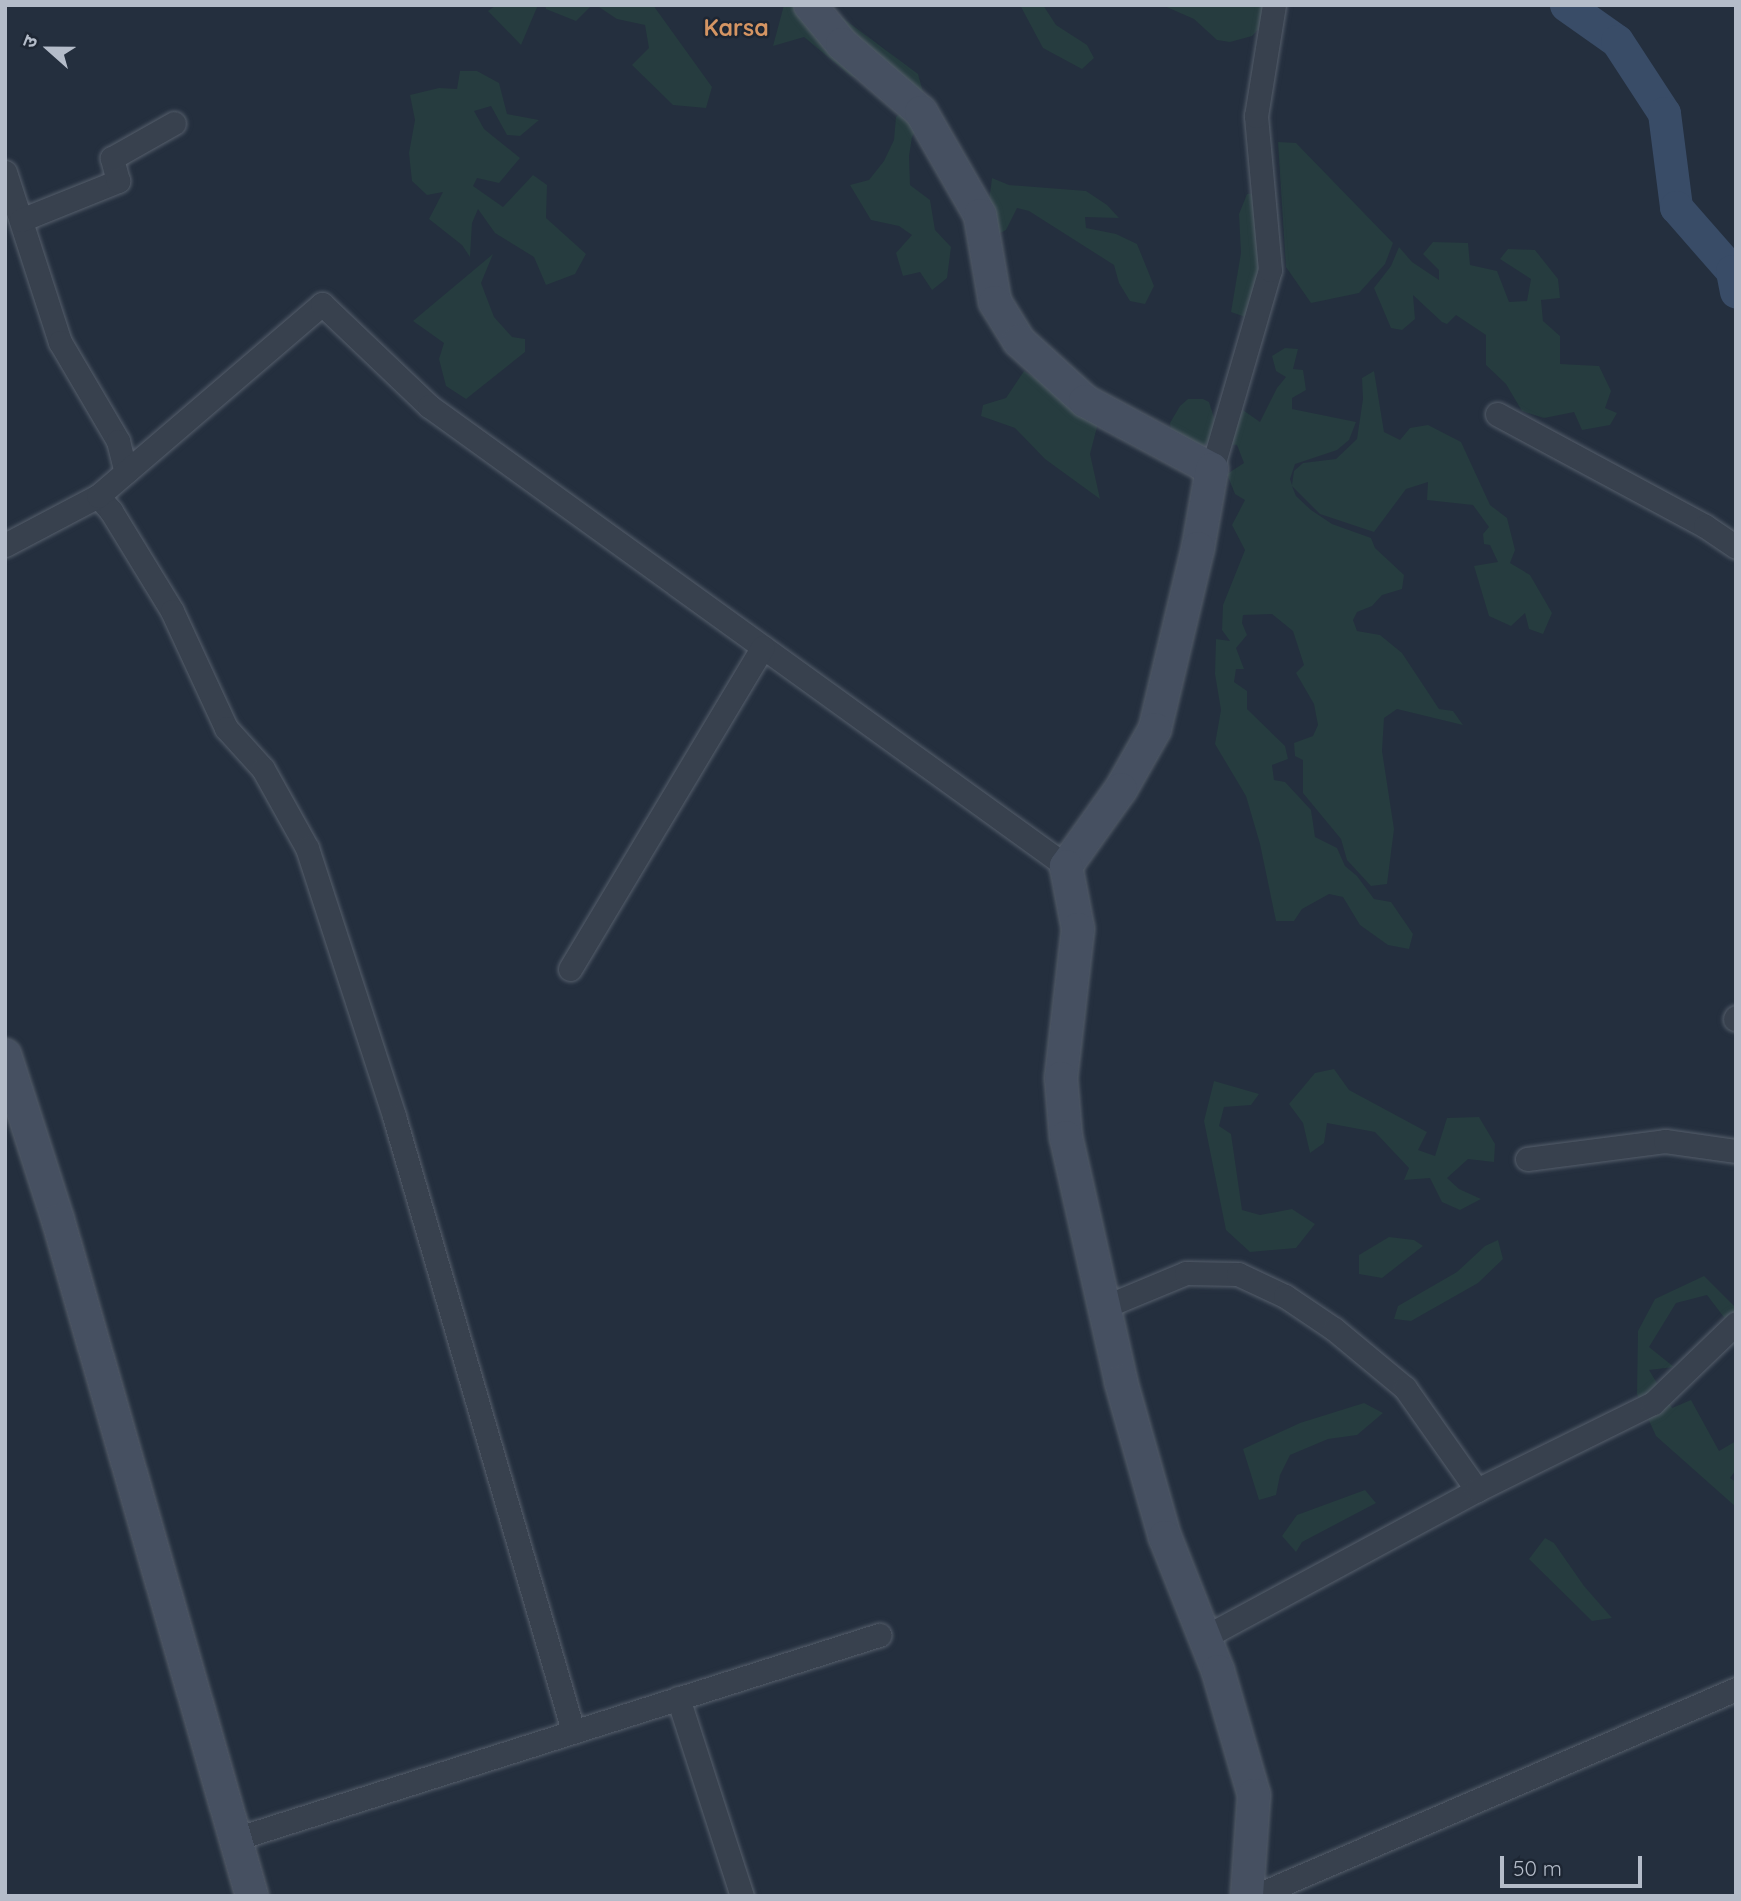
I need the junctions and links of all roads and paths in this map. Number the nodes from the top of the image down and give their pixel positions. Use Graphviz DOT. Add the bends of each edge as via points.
graph roads {
  1 [pos="810,5"];
  2 [pos="1274,5"];
  3 [pos="174,123"];
  4 [pos="5,173"];
  5 [pos="21,220"];
  6 [pos="1497,414"];
  7 [pos="1212,469"];
  8 [pos="126,472"];
  9 [pos="98,496"];
  10 [pos="5,545"];
  11 [pos="1736,547"];
  12 [pos="762,647"];
  13 [pos="1066,866"];
  14 [pos="570,969"];
  15 [pos="5,1055"];
  16 [pos="1736,1151"];
  17 [pos="1527,1158"];
  18 [pos="1104,1307"];
  19 [pos="1736,1323"];
  20 [pos="1477,1490"];
  21 [pos="879,1635"];
  22 [pos="1205,1637"];
  23 [pos="1736,1689"];
  24 [pos="678,1698"];
  25 [pos="573,1731"];
  26 [pos="235,1839"];
  27 [pos="252,1896"];
  28 [pos="742,1896"];
  29 [pos="1247,1896"];
  30 [pos="1255,1896"];
  1 -- 7 [label="street" via="842,44 921,112 981,215 995,302 1019,341 1085,401"];
  2 -- 7 [label="street" via="1256,116 1270,270"];
  3 -- 5 [label="street" via="112,158 118,181"];
  4 -- 5 [label="street"];
  5 -- 8 [label="street" via="60,342 118,442"];
  6 -- 11 [label="street"];
  7 -- 13 [label="street" via="1155,729 1121,789"];
  8 -- 9 [label="street"];
  8 -- 12 [label="street" via="322,304 429,406"];
  9 -- 10 [label="street"];
  9 -- 25 [label="street" via="172,611 226,728 263,769 307,848 394,1116"];
  12 -- 13 [label="street"];
  12 -- 14 [label="street"];
  13 -- 18 [label="street" via="1078,929 1060,1078 1066,1137"];
  15 -- 26 [label="street" via="58,1220"];
  16 -- 17 [label="street" via="1665,1141"];
  18 -- 20 [label="street" via="1186,1273 1238,1274 1286,1296 1405,1388"];
  18 -- 22 [label="street" via="1165,1537"];
  19 -- 20 [label="street" via="1653,1403"];
  20 -- 22 [label="street"];
  21 -- 24 [label="street"];
  22 -- 29 [label="street" via="1254,1795"];
  23 -- 30 [label="street"];
  24 -- 25 [label="street"];
  24 -- 28 [label="street"];
  25 -- 26 [label="street"];
  26 -- 27 [label="street"];
}
